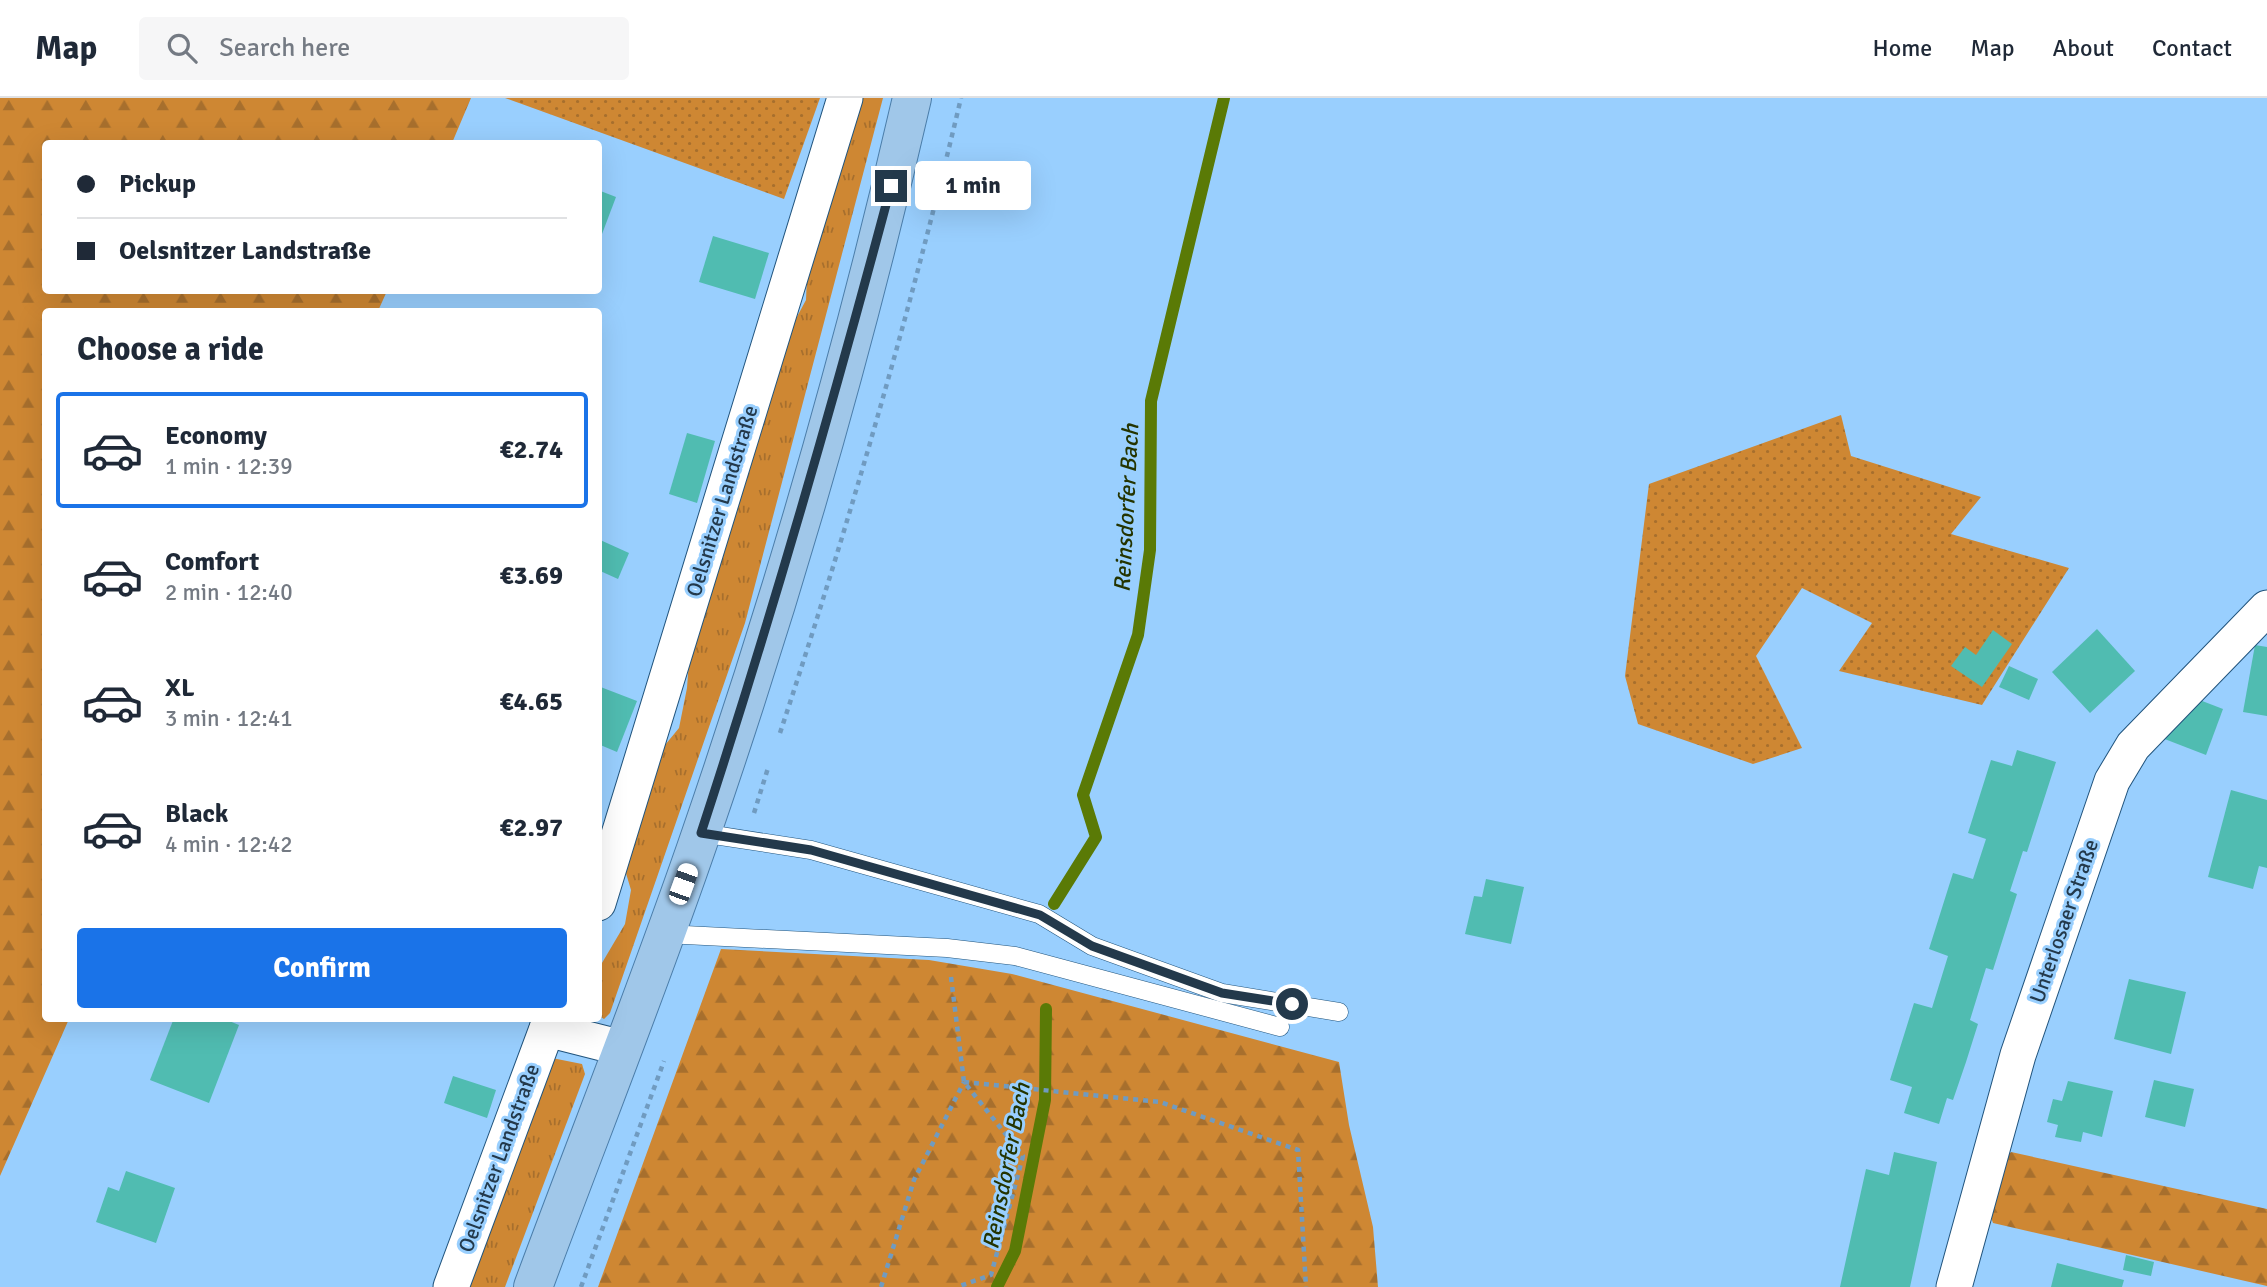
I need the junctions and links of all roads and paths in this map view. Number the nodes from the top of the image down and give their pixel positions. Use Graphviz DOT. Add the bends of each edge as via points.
graph roads {
  1 [pos="845,98"];
  2 [pos="912,98"];
  3 [pos="2267,608"];
  4 [pos="701,833"];
  5 [pos="602,890"];
  6 [pos="666,934"];
  7 [pos="947,948"];
  8 [pos="1339,1012"];
  9 [pos="549,1024"];
  10 [pos="1280,1027"];
  11 [pos="622,1048"];
  12 [pos="964,1082"];
  13 [pos="451,1287"];
  14 [pos="533,1287"];
  15 [pos="881,1287"];
  16 [pos="957,1287"];
  17 [pos="1306,1287"];
  18 [pos="1954,1287"];
  1 -- 5 [label="street, Oelsnitzer Landstraße"];
  2 -- 4 [label="main road" via="824,435"];
  3 -- 18 [label="street, Unterlosaer Straße" via="2133,746 2112,781 2018,1055"];
  4 -- 6 [label="main road"];
  4 -- 8 [label="lane" via="811,850 1040,915 1092,946 1222,993"];
  6 -- 7 [label="lane"];
  6 -- 11 [label="main road"];
  7 -- 10 [label="lane" via="1016,956"];
  7 -- 12 [label="path"];
  9 -- 11 [label="street, Oelsnitzer Landstraße"];
  9 -- 13 [label="street, Oelsnitzer Landstraße"];
  11 -- 14 [label="main road"];
  12 -- 15 [label="path" via="914,1180"];
  12 -- 16 [label="path" via="1023,1156 991,1275"];
  12 -- 17 [label="path" via="1160,1102 1298,1150"];
}
